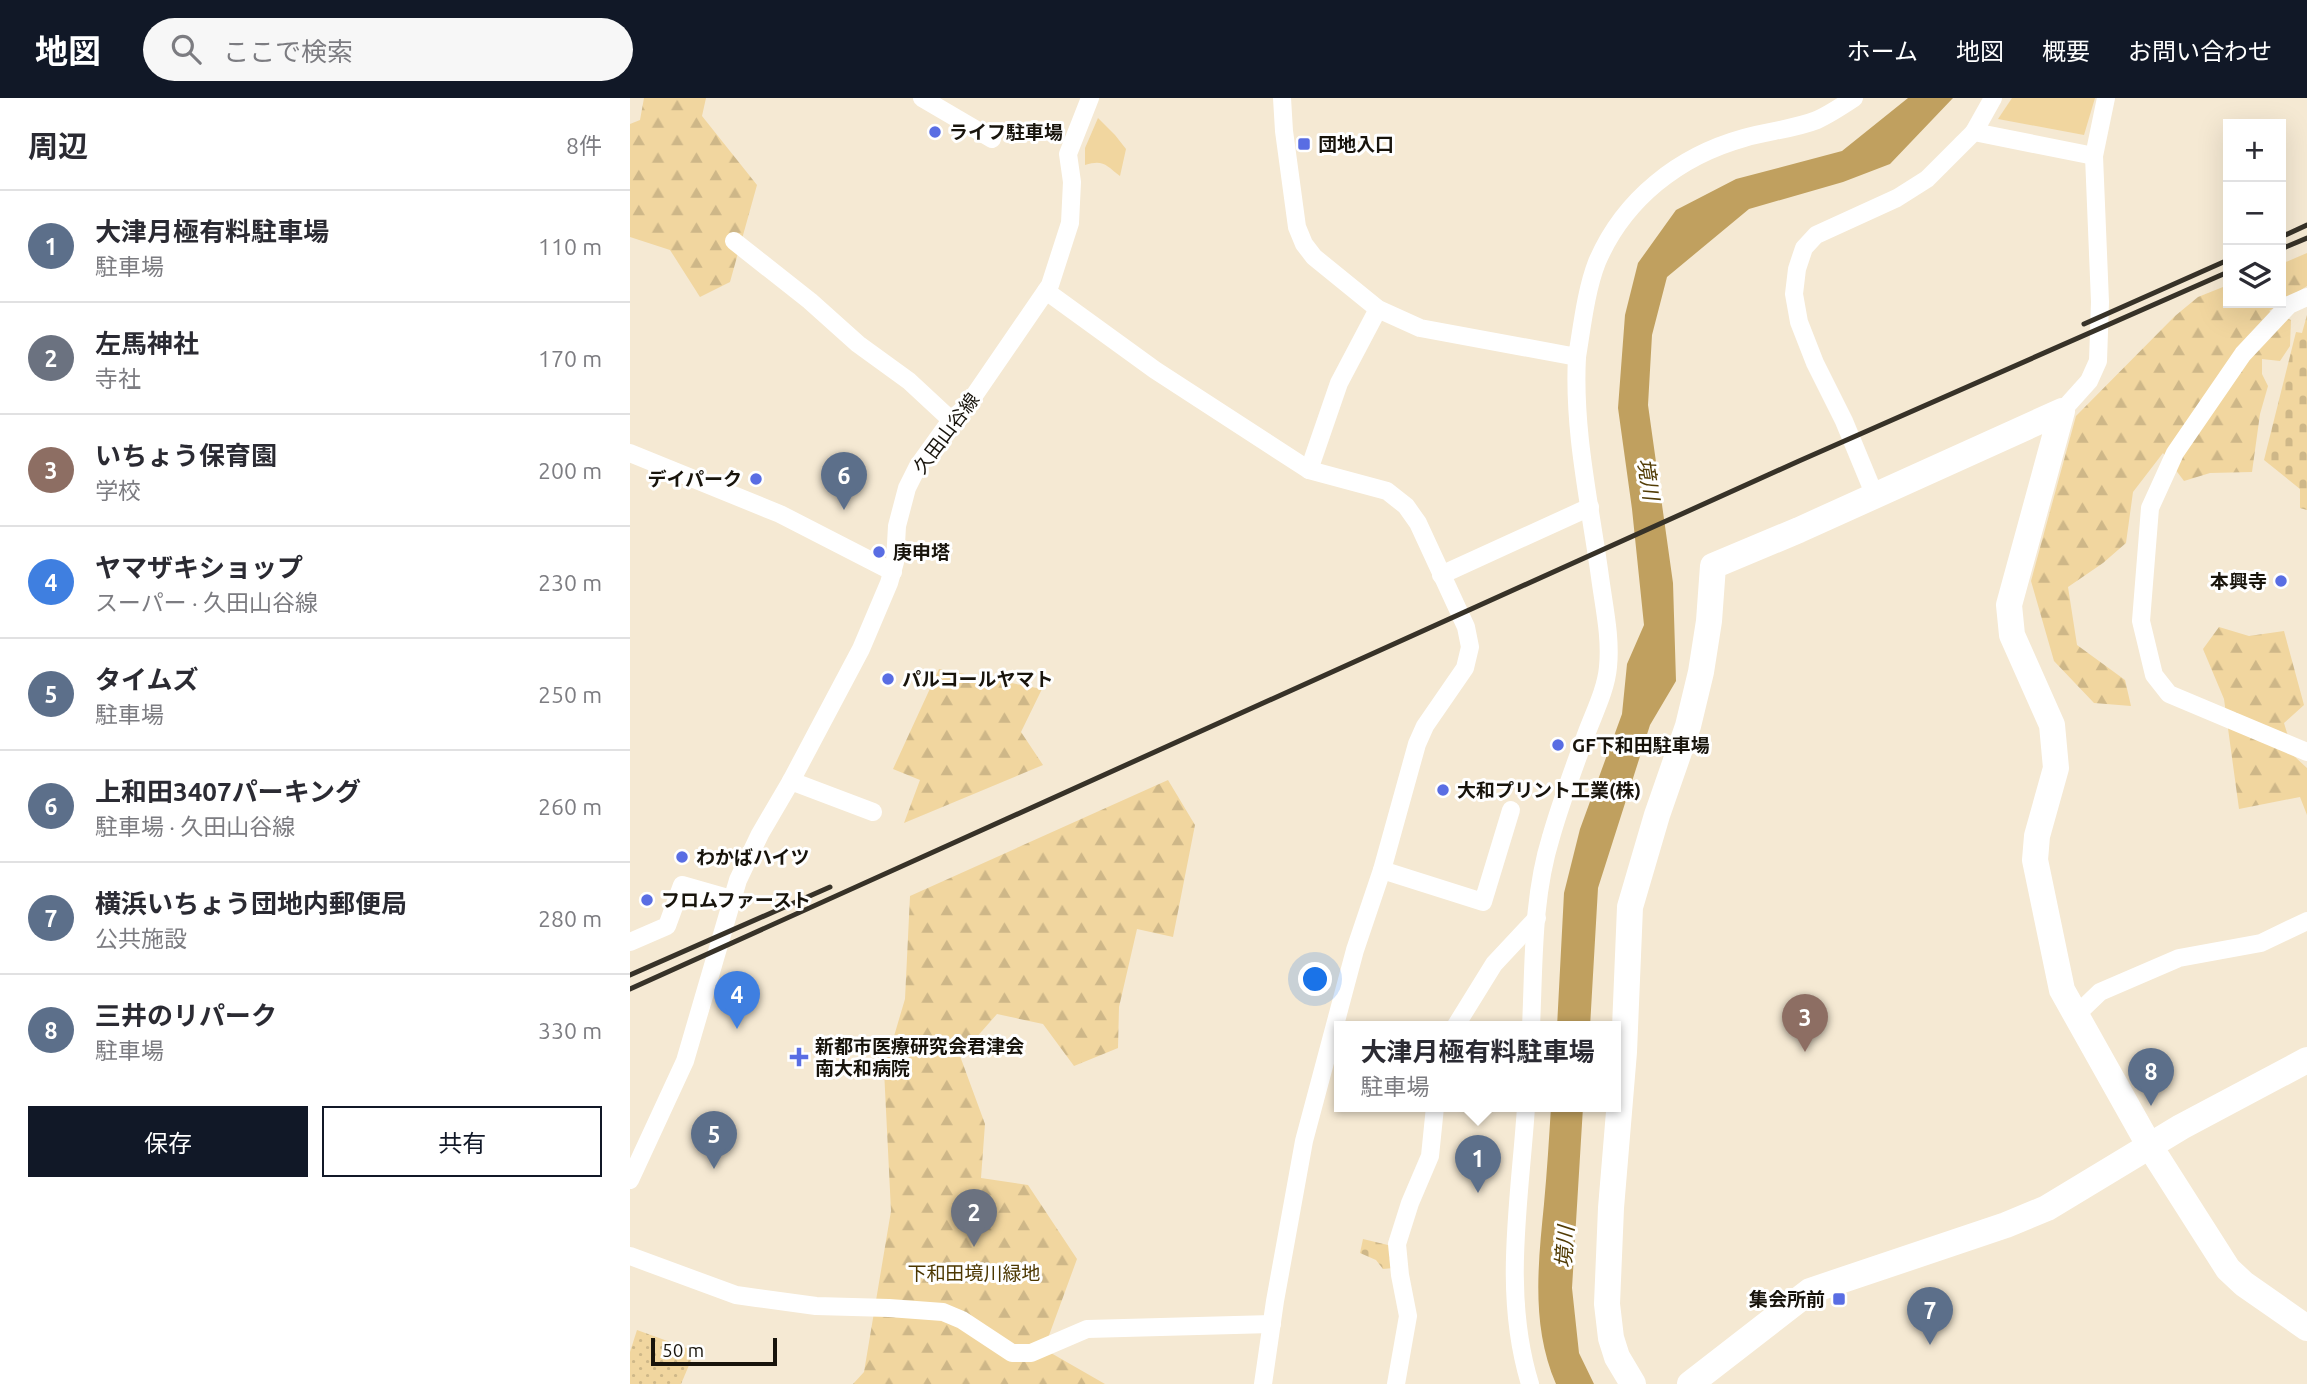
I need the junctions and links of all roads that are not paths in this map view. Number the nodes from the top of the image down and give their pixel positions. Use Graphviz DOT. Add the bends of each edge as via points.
graph roads {
  1 [pos="922,98"];
  2 [pos="1090,98"];
  3 [pos="1282,98"];
  4 [pos="1854,98"];
  5 [pos="1993,98"];
  6 [pos="2106,98"];
  7 [pos="1973,132"];
  8 [pos="992,139"];
  9 [pos="2094,156"];
  10 [pos="734,241"];
  11 [pos="1046,291"];
  12 [pos="2307,297"];
  13 [pos="1378,309"];
  14 [pos="1577,357"];
  15 [pos="2062,411"];
  16 [pos="951,420"];
  17 [pos="630,453"];
  18 [pos="1309,470"];
  19 [pos="1875,496"];
  20 [pos="1590,507"];
  21 [pos="893,572"];
  22 [pos="1441,575"];
  23 [pos="2307,752"];
  24 [pos="791,781"];
  25 [pos="1511,810"];
  26 [pos="873,811"];
  27 [pos="1382,870"];
  28 [pos="732,899"];
  29 [pos="1537,918"];
  30 [pos="2307,921"];
  31 [pos="630,942"];
  32 [pos="2075,1016"];
  33 [pos="1342,1021"];
  34 [pos="1459,1021"];
  35 [pos="1531,1021"];
  36 [pos="2307,1060"];
  37 [pos="1331,1077"];
  38 [pos="1621,1088"];
  39 [pos="1435,1112"];
  40 [pos="1526,1112"];
  41 [pos="1619,1112"];
  42 [pos="2149,1145"];
  43 [pos="630,1180"];
  44 [pos="630,1256"];
  45 [pos="1272,1324"];
  46 [pos="2307,1328"];
  47 [pos="1264,1384"];
  48 [pos="1396,1384"];
  49 [pos="1530,1384"];
  50 [pos="1633,1384"];
  51 [pos="1690,1384"];
  1 -- 8 [label="street"];
  2 -- 11 [label="street, 久田山谷線" via="1068,154 1070,223"];
  3 -- 13 [label="street" via="1297,227 1304,244"];
  4 -- 14 [label="street" via="1816,120 1714,148 1687,161 1645,192 1623,217 1596,264"];
  5 -- 7 [label="street"];
  6 -- 9 [label="street"];
  7 -- 9 [label="street"];
  7 -- 19 [label="street" via="1927,179 1816,235 1804,248 1797,269 1798,322"];
  9 -- 15 [label="street" via="2098,361 2089,381"];
  10 -- 16 [label="street"];
  11 -- 16 [label="street, 久田山谷線" via="967,406"];
  11 -- 18 [label="street" via="1155,370"];
  12 -- 23 [label="street" via="2289,305 2243,354 2175,453 2150,508 2141,621 2154,675 2169,694"];
  13 -- 14 [label="street" via="1420,328"];
  13 -- 18 [label="street" via="1339,383"];
  14 -- 20 [label="street" via="1580,448"];
  15 -- 19 [label="street"];
  15 -- 32 [label="street" via="2009,605 2012,635 2055,741 2056,768 2035,860 2062,990"];
  16 -- 21 [label="street, 久田山谷線" via="907,488 897,526"];
  17 -- 21 [label="street" via="780,514"];
  18 -- 22 [label="street" via="1387,491 1406,506"];
  19 -- 38 [label="street" via="1713,566 1701,673 1630,907"];
  20 -- 22 [label="street"];
  20 -- 29 [label="street" via="1608,668 1550,841"];
  21 -- 24 [label="street, 久田山谷線" via="861,649"];
  22 -- 27 [label="street" via="1466,627 1470,647 1465,668 1417,744"];
  24 -- 26 [label="street"];
  24 -- 28 [label="street, 久田山谷線" via="760,834"];
  25 -- 27 [label="street" via="1483,902"];
  27 -- 33 [label="street" via="1355,950"];
  28 -- 31 [label="street" via="682,886 667,926"];
  28 -- 43 [label="street, 久田山谷線" via="685,1061"];
  29 -- 34 [label="street" via="1494,964"];
  29 -- 35 [label="street"];
  30 -- 32 [label="street" via="2261,943 2179,958 2100,992"];
  32 -- 42 [label="street"];
  36 -- 42 [label="street"];
  37 -- 45 [label="street" via="1304,1141"];
  39 -- 48 [label="street" via="1430,1156 1397,1244 1408,1316"];
  40 -- 49 [label="street" via="1514,1297"];
  41 -- 50 [label="street" via="1607,1304 1617,1357"];
  42 -- 46 [label="street" via="2235,1277"];
  42 -- 51 [label="street" via="2047,1208 1810,1292"];
  44 -- 45 [label="street" via="736,1295 816,1306 943,1312 1012,1353 1031,1353 1087,1329"];
  45 -- 47 [label="street"];
}
